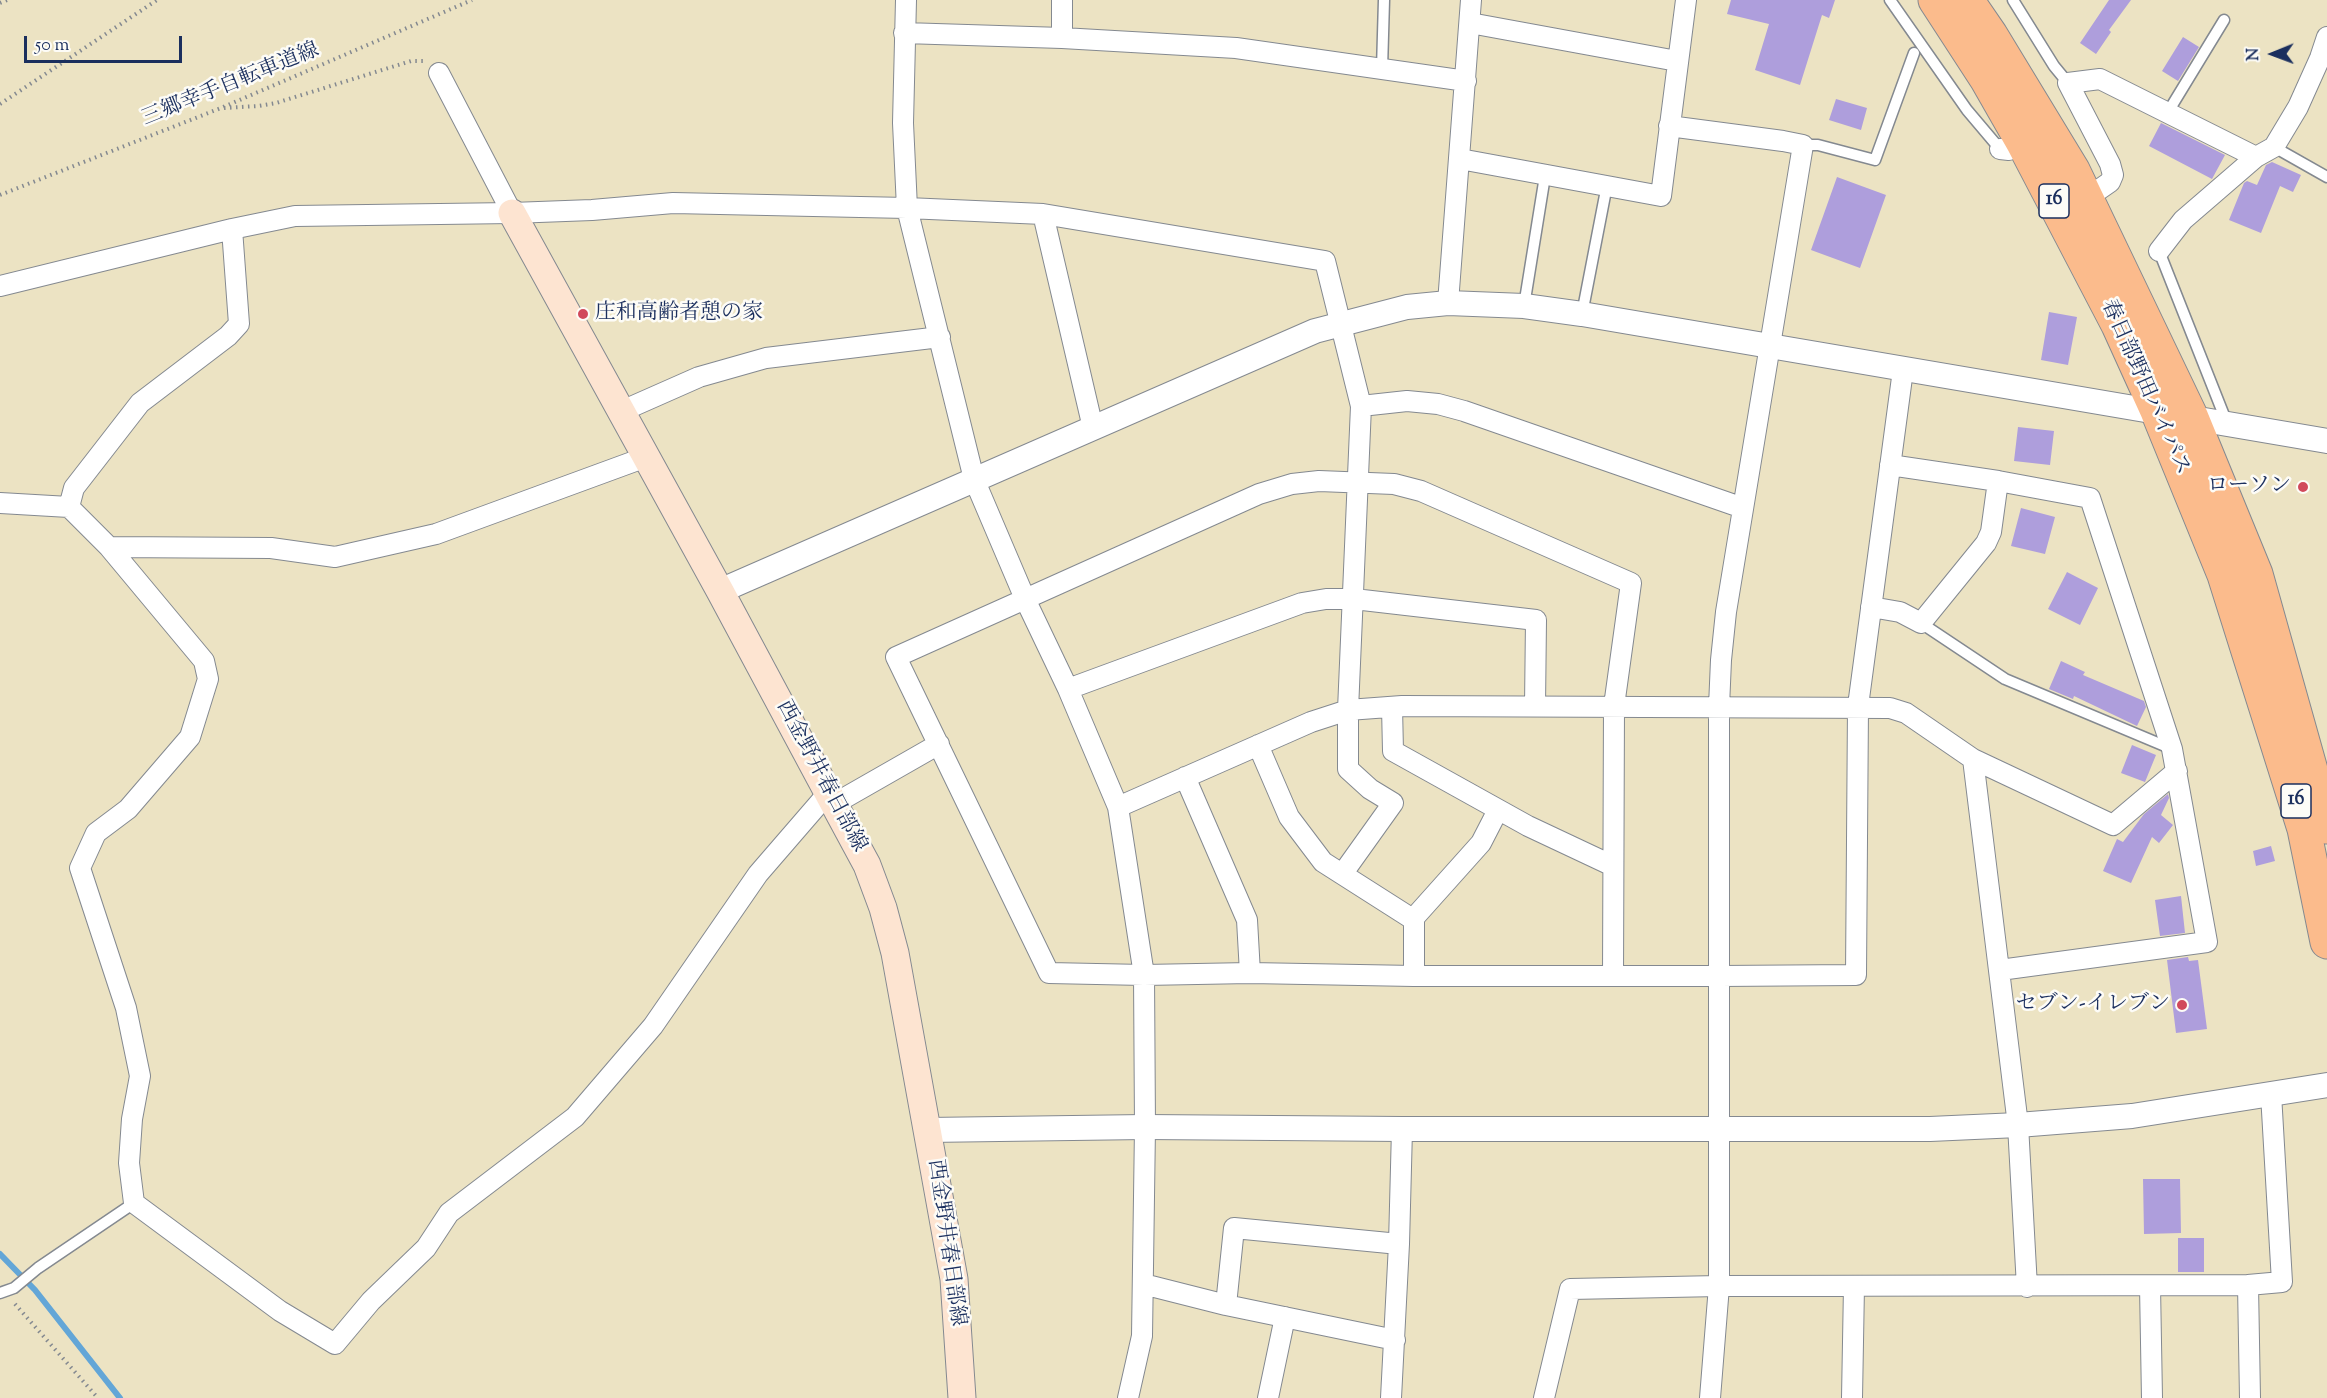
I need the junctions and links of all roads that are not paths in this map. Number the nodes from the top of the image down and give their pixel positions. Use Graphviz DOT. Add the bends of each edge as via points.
graph roads {
  1 [pos="906,0"];
  2 [pos="1062,0"];
  3 [pos="1384,0"];
  4 [pos="1472,0"];
  5 [pos="1686,0"];
  6 [pos="1890,0"];
  7 [pos="1935,0"];
  8 [pos="1967,0"];
  9 [pos="2013,0"];
  10 [pos="2224,20"];
  11 [pos="1470,23"];
  12 [pos="904,33"];
  13 [pos="2327,37"];
  14 [pos="1062,38"];
  15 [pos="1914,53"];
  16 [pos="1677,61"];
  17 [pos="1382,69"];
  18 [pos="439,73"];
  19 [pos="1466,81"];
  20 [pos="2068,83"];
  21 [pos="2168,112"];
  22 [pos="1669,126"];
  23 [pos="1803,145"];
  24 [pos="2012,146"];
  25 [pos="2274,147"];
  26 [pos="2256,157"];
  27 [pos="1460,159"];
  28 [pos="1545,176"];
  29 [pos="2327,177"];
  30 [pos="1607,185"];
  31 [pos="2087,198"];
  32 [pos="907,208"];
  33 [pos="512,213"];
  34 [pos="1043,214"];
  35 [pos="232,229"];
  36 [pos="2159,250"];
  37 [pos="0,286"];
  38 [pos="1448,303"];
  39 [pos="1524,306"];
  40 [pos="1582,314"];
  41 [pos="1341,323"];
  42 [pos="940,337"];
  43 [pos="1770,346"];
  44 [pos="1903,370"];
  45 [pos="1361,406"];
  46 [pos="622,411"];
  47 [pos="2157,411"];
  48 [pos="2192,418"];
  49 [pos="2227,425"];
  50 [pos="1093,428"];
  51 [pos="2327,441"];
  52 [pos="646,457"];
  53 [pos="1890,465"];
  54 [pos="974,479"];
  55 [pos="1359,481"];
  56 [pos="1998,481"];
  57 [pos="0,503"];
  58 [pos="69,507"];
  59 [pos="1743,508"];
  60 [pos="108,547"];
  61 [pos="720,591"];
  62 [pos="1354,599"];
  63 [pos="1026,600"];
  64 [pos="1871,606"];
  65 [pos="1921,623"];
  66 [pos="1068,689"];
  67 [pos="1535,706"];
  68 [pos="1614,706"];
  69 [pos="1858,706"];
  70 [pos="1392,707"];
  71 [pos="1719,707"];
  72 [pos="1348,710"];
  73 [pos="939,744"];
  74 [pos="1258,744"];
  75 [pos="2172,749"];
  76 [pos="1973,759"];
  77 [pos="2177,771"];
  78 [pos="1185,777"];
  79 [pos="831,799"];
  80 [pos="1118,807"];
  81 [pos="1498,810"];
  82 [pos="2327,827"];
  83 [pos="1613,866"];
  84 [pos="1343,873"];
  85 [pos="1413,919"];
  86 [pos="2327,942"];
  87 [pos="2000,970"];
  88 [pos="1250,973"];
  89 [pos="1144,975"];
  90 [pos="1414,976"];
  91 [pos="1613,976"];
  92 [pos="1720,976"];
  93 [pos="2327,1085"];
  94 [pos="2271,1094"];
  95 [pos="2018,1125"];
  96 [pos="1145,1127"];
  97 [pos="1402,1129"];
  98 [pos="927,1130"];
  99 [pos="1720,1130"];
  100 [pos="134,1203"];
  101 [pos="1399,1244"];
  102 [pos="1143,1284"];
  103 [pos="2248,1285"];
  104 [pos="1719,1286"];
  105 [pos="1854,1286"];
  106 [pos="2150,1286"];
  107 [pos="2027,1287"];
  108 [pos="6,1291"];
  109 [pos="1226,1305"];
  110 [pos="1285,1317"];
  111 [pos="1395,1340"];
  112 [pos="962,1398"];
  113 [pos="1128,1398"];
  114 [pos="1268,1398"];
  115 [pos="1391,1398"];
  116 [pos="1544,1398"];
  117 [pos="1710,1398"];
  118 [pos="1852,1398"];
  119 [pos="2152,1398"];
  120 [pos="2250,1398"];
  1 -- 12 [label="street"];
  2 -- 14 [label="street"];
  3 -- 17 [label="lane"];
  4 -- 11 [label="street"];
  5 -- 16 [label="street"];
  6 -- 24 [label="lane" via="1967,110"];
  7 -- 24 [label="highway, 春日部野田バイパス / 16" via="1987,80"];
  8 -- 31 [label="highway, 春日部野田バイパス / 16"];
  9 -- 20 [label="lane"];
  10 -- 21 [label="lane"];
  11 -- 16 [label="street"];
  11 -- 19 [label="street"];
  12 -- 14 [label="street"];
  12 -- 32 [label="street"];
  13 -- 25 [label="street" via="2298,107"];
  14 -- 17 [label="street" via="1236,48"];
  15 -- 23 [label="lane" via="1875,160 1818,145"];
  16 -- 22 [label="street"];
  17 -- 19 [label="street"];
  18 -- 33 [label="street"];
  19 -- 27 [label="street"];
  20 -- 21 [label="street" via="2100,78"];
  20 -- 31 [label="street" via="2113,175 2110,182"];
  21 -- 26 [label="street"];
  22 -- 23 [label="street"];
  22 -- 30 [label="street" via="1661,196"];
  23 -- 43 [label="street"];
  24 -- 47 [label="highway, 春日部野田バイパス / 16" via="2118,325"];
  25 -- 26 [label="street"];
  25 -- 29 [label="lane"];
  26 -- 36 [label="street" via="2183,220"];
  27 -- 28 [label="street"];
  27 -- 38 [label="street"];
  28 -- 30 [label="street"];
  28 -- 39 [label="lane"];
  30 -- 40 [label="lane"];
  31 -- 48 [label="highway, 春日部野田バイパス / 16"];
  32 -- 33 [label="street" via="673,203"];
  32 -- 34 [label="street"];
  32 -- 42 [label="street"];
  33 -- 35 [label="street" via="295,216"];
  33 -- 46 [label="main road, 西金野井春日部線"];
  34 -- 41 [label="street" via="1325,261"];
  34 -- 50 [label="street"];
  35 -- 37 [label="street"];
  35 -- 58 [label="street" via="238,324 228,336 140,403 74,488"];
  36 -- 49 [label="lane"];
  38 -- 39 [label="street"];
  38 -- 41 [label="street"];
  39 -- 40 [label="street"];
  40 -- 43 [label="street"];
  41 -- 45 [label="street"];
  41 -- 50 [label="street"];
  42 -- 46 [label="street" via="766,358 699,377"];
  42 -- 54 [label="street"];
  43 -- 44 [label="street"];
  43 -- 59 [label="street"];
  44 -- 47 [label="street"];
  44 -- 53 [label="street"];
  45 -- 55 [label="street"];
  45 -- 59 [label="street" via="1407,401 1446,406"];
  46 -- 52 [label="main road, 西金野井春日部線"];
  47 -- 48 [label="street"];
  47 -- 86 [label="highway, 春日部野田バイパス / 16" via="2224,575 2304,829"];
  48 -- 49 [label="street"];
  48 -- 82 [label="highway, 春日部野田バイパス / 16" via="2256,574"];
  49 -- 51 [label="street"];
  50 -- 54 [label="street"];
  52 -- 60 [label="street" via="436,534 335,557 271,548"];
  52 -- 61 [label="main road, 西金野井春日部線"];
  53 -- 56 [label="street"];
  53 -- 64 [label="street"];
  54 -- 61 [label="street"];
  54 -- 63 [label="street"];
  55 -- 62 [label="street"];
  55 -- 63 [label="street" via="1301,483 1259,494"];
  55 -- 68 [label="street" via="1421,491 1631,583"];
  56 -- 65 [label="street" via="1986,543"];
  56 -- 75 [label="street" via="2090,498"];
  57 -- 58 [label="street"];
  58 -- 60 [label="street"];
  59 -- 71 [label="street" via="1726,612"];
  60 -- 100 [label="street" via="204,661 208,679 190,737 128,809 96,833 80,868 126,1008 140,1076 129,1163"];
  61 -- 79 [label="main road, 西金野井春日部線"];
  62 -- 66 [label="street" via="1302,603"];
  62 -- 67 [label="street" via="1536,620"];
  62 -- 72 [label="street"];
  63 -- 66 [label="street"];
  63 -- 73 [label="street" via="896,657"];
  64 -- 65 [label="street" via="1900,612"];
  64 -- 69 [label="street"];
  65 -- 75 [label="lane" via="2005,679"];
  66 -- 80 [label="street"];
  67 -- 68 [label="street"];
  67 -- 70 [label="street"];
  68 -- 71 [label="street"];
  68 -- 83 [label="street"];
  69 -- 71 [label="street"];
  69 -- 76 [label="street" via="1905,713"];
  69 -- 92 [label="street" via="1856,975"];
  70 -- 72 [label="street"];
  70 -- 81 [label="street" via="1393,751"];
  71 -- 92 [label="street"];
  72 -- 74 [label="street"];
  72 -- 84 [label="street" via="1348,769 1393,803"];
  73 -- 79 [label="street"];
  73 -- 89 [label="street" via="1049,974"];
  74 -- 78 [label="street"];
  74 -- 84 [label="street" via="1289,817 1323,862"];
  75 -- 77 [label="street"];
  76 -- 77 [label="street" via="2113,825"];
  76 -- 87 [label="street"];
  77 -- 87 [label="street" via="2207,942"];
  78 -- 80 [label="street"];
  78 -- 88 [label="street" via="1247,920"];
  79 -- 98 [label="main road, 西金野井春日部線" via="867,865 883,908 895,953"];
  79 -- 100 [label="street" via="758,874 652,1026 575,1117 449,1213 426,1248 371,1301 335,1344 280,1311"];
  80 -- 89 [label="street"];
  81 -- 83 [label="street"];
  81 -- 85 [label="street" via="1481,843"];
  83 -- 91 [label="street"];
  84 -- 85 [label="street"];
  85 -- 90 [label="street"];
  87 -- 95 [label="street"];
  88 -- 89 [label="street"];
  88 -- 90 [label="street"];
  89 -- 96 [label="street"];
  90 -- 91 [label="street"];
  91 -- 92 [label="street"];
  92 -- 99 [label="street"];
  93 -- 94 [label="street"];
  94 -- 95 [label="street" via="2132,1116"];
  94 -- 103 [label="street" via="2282,1282"];
  95 -- 99 [label="street"];
  95 -- 107 [label="street"];
  96 -- 97 [label="street"];
  96 -- 98 [label="street"];
  96 -- 102 [label="street"];
  97 -- 99 [label="street"];
  97 -- 101 [label="street"];
  98 -- 112 [label="main road, 西金野井春日部線" via="954,1279"];
  99 -- 104 [label="street"];
  100 -- 108 [label="lane"];
  101 -- 109 [label="street" via="1234,1228"];
  101 -- 111 [label="street"];
  102 -- 109 [label="street"];
  102 -- 113 [label="street" via="1142,1336"];
  103 -- 106 [label="street"];
  103 -- 120 [label="street"];
  104 -- 105 [label="street"];
  104 -- 116 [label="street" via="1570,1289"];
  104 -- 117 [label="street"];
  105 -- 107 [label="street"];
  105 -- 118 [label="street"];
  106 -- 107 [label="street"];
  106 -- 119 [label="street"];
  109 -- 110 [label="street"];
  110 -- 111 [label="street"];
  110 -- 114 [label="street"];
  111 -- 115 [label="street"];
}
